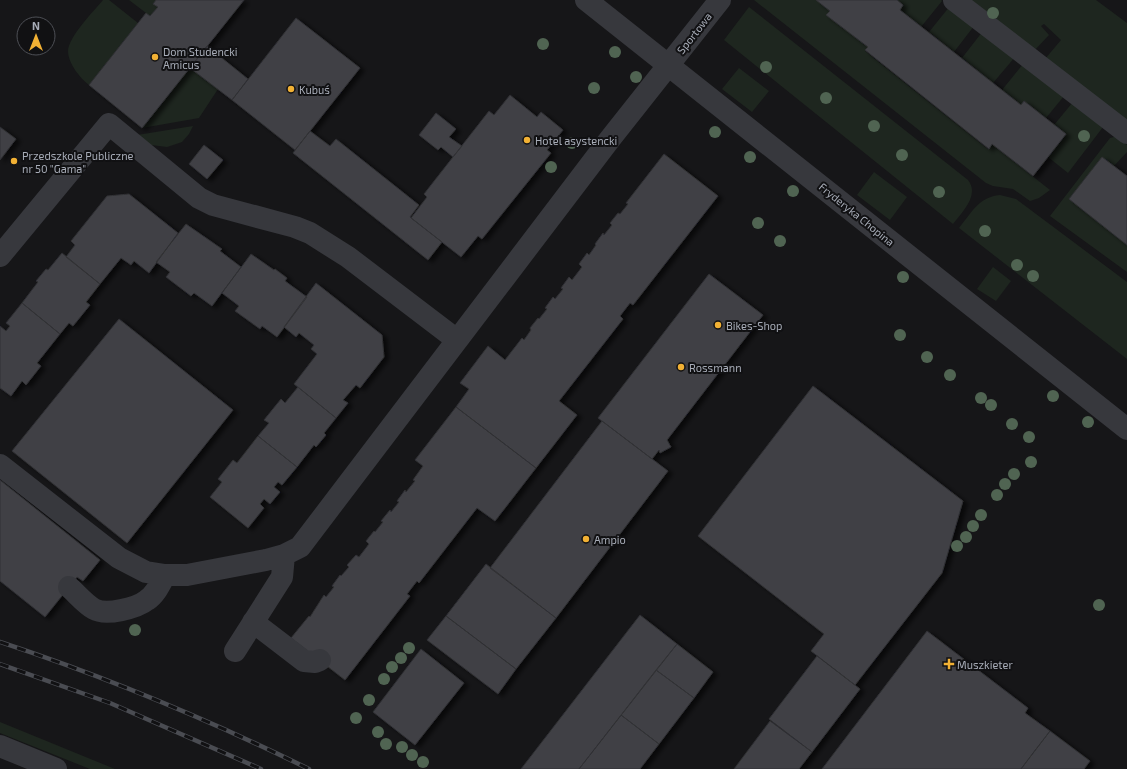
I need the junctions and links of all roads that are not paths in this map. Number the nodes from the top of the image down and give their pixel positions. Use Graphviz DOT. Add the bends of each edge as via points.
graph roads {
  1 [pos="586,0"];
  2 [pos="720,0"];
  3 [pos="954,0"];
  4 [pos="668,65"];
  5 [pos="1127,133"];
  6 [pos="0,256"];
  7 [pos="457,340"];
  8 [pos="1127,429"];
  9 [pos="0,465"];
  10 [pos="284,555"];
  11 [pos="165,575"];
  12 [pos="69,587"];
  13 [pos="253,622"];
  14 [pos="234,650"];
  15 [pos="320,660"];
  16 [pos="0,746"];
  17 [pos="56,769"];
  1 -- 4 [label="street, Fryderyka Chopina"];
  2 -- 4 [label="street, Sportowa"];
  3 -- 5 [label="street"];
  4 -- 7 [label="street, Sportowa"];
  4 -- 8 [label="street, Fryderyka Chopina"];
  6 -- 7 [label="street" via="109,124 199,198 213,205 310,233 348,257"];
  7 -- 10 [label="street, Sportowa" via="300,547"];
  9 -- 11 [label="street, Sportowa" via="119,558 135,568"];
  10 -- 11 [label="street, Sportowa" via="235,567 187,575"];
  10 -- 13 [label="street" via="282,578"];
  11 -- 12 [label="street" via="155,593 147,600 116,611 95,610"];
  13 -- 14 [label="street"];
  13 -- 15 [label="street" via="304,661"];
  16 -- 17 [label="street"];
}
